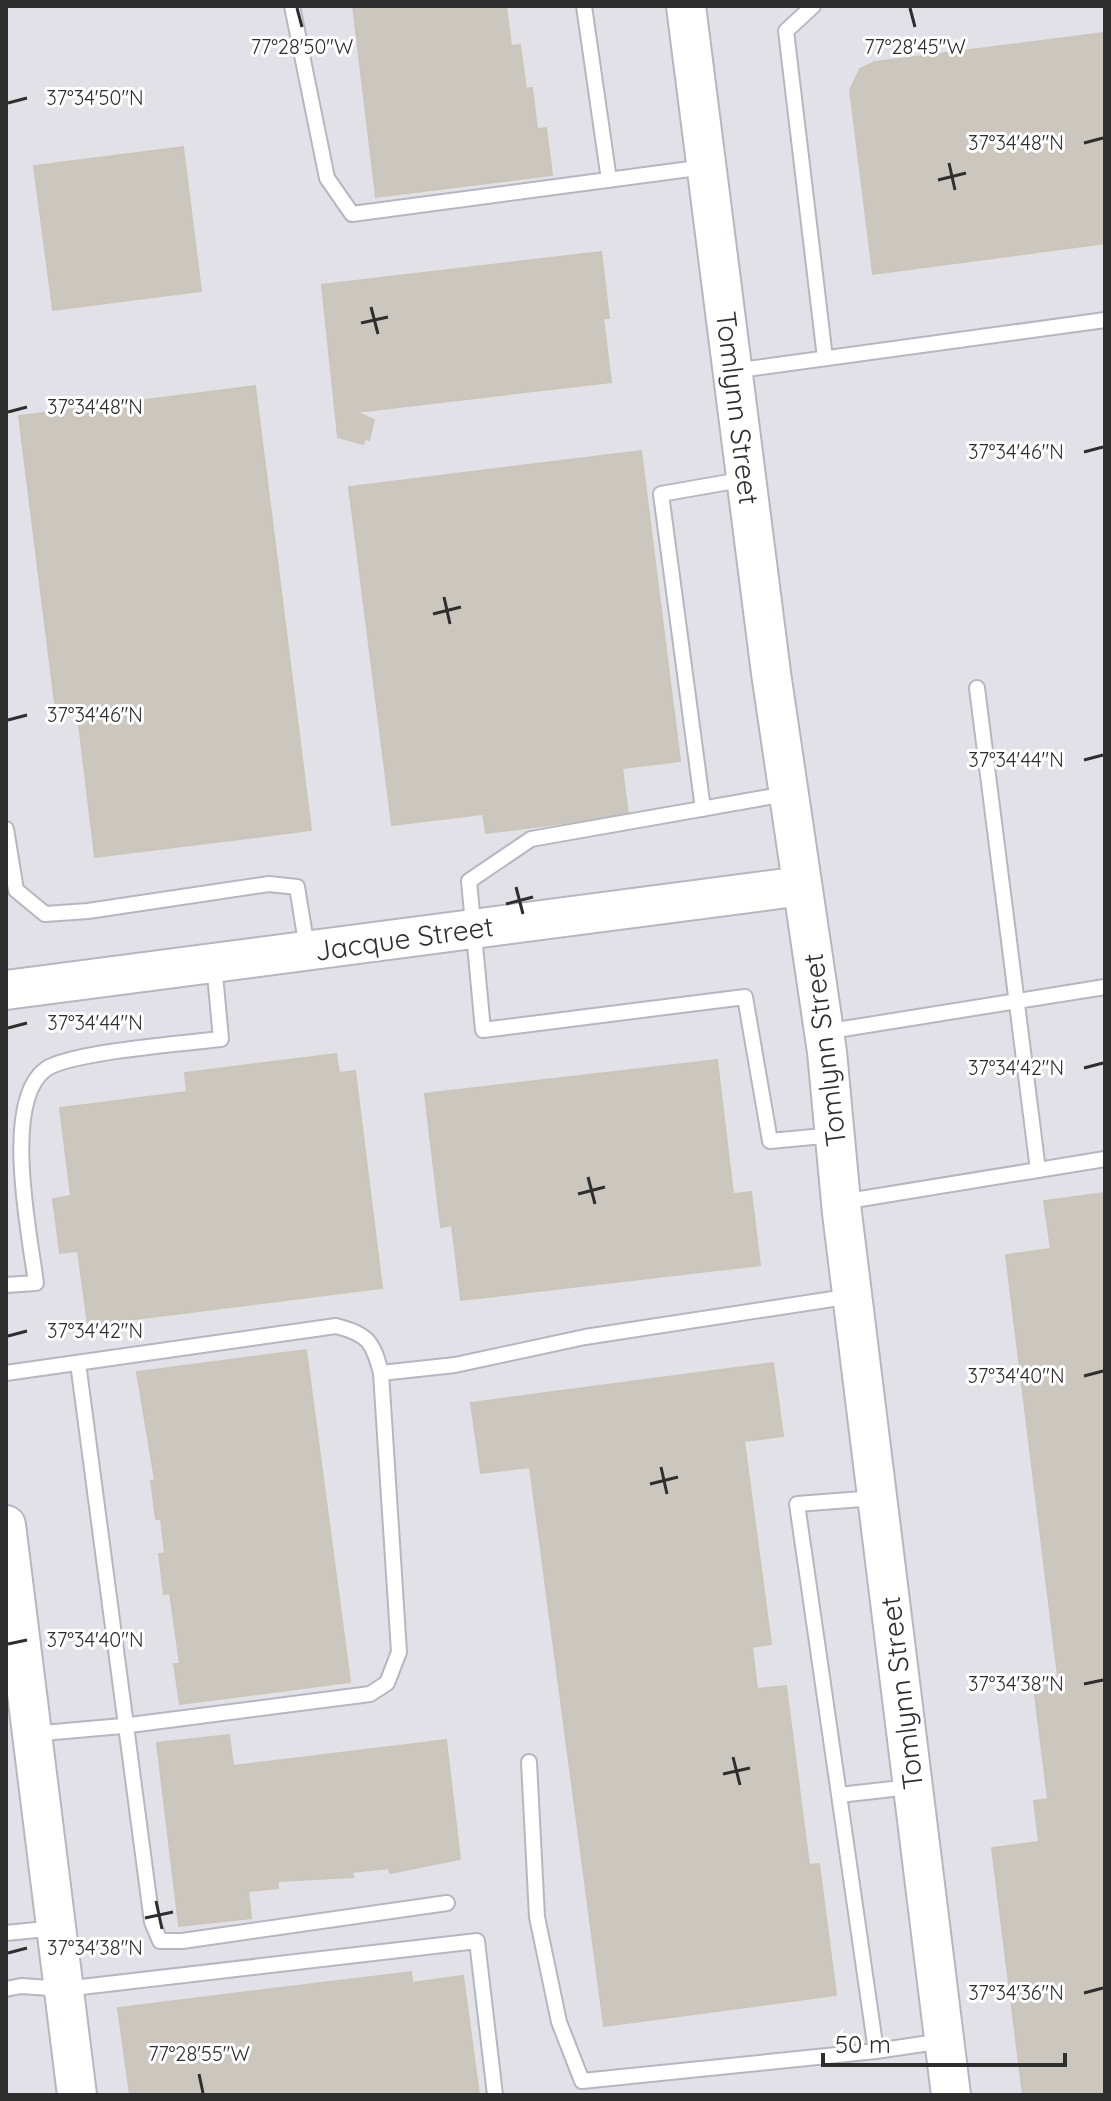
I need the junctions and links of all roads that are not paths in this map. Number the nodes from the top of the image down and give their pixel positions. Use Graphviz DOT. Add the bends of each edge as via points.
graph roads {
  1 [pos="292,6"];
  2 [pos="584,6"];
  3 [pos="686,6"];
  4 [pos="813,6"];
  5 [pos="707,167"];
  6 [pos="609,180"];
  7 [pos="1105,320"];
  8 [pos="825,358"];
  9 [pos="733,371"];
  10 [pos="747,479"];
  11 [pos="977,688"];
  12 [pos="789,794"];
  13 [pos="703,809"];
  14 [pos="6,829"];
  15 [pos="802,886"];
  16 [pos="473,927"];
  17 [pos="307,952"];
  18 [pos="214,964"];
  19 [pos="1105,987"];
  20 [pos="6,990"];
  21 [pos="1018,1001"];
  22 [pos="824,1032"];
  23 [pos="835,1135"];
  24 [pos="1105,1159"];
  25 [pos="1038,1170"];
  26 [pos="841,1202"];
  27 [pos="6,1285"];
  28 [pos="853,1296"];
  29 [pos="78,1363"];
  30 [pos="6,1373"];
  31 [pos="381,1373"];
  32 [pos="877,1497"];
  33 [pos="6,1525"];
  34 [pos="14,1649"];
  35 [pos="126,1726"];
  36 [pos="31,1734"];
  37 [pos="529,1762"];
  38 [pos="913,1787"];
  39 [pos="839,1795"];
  40 [pos="447,1903"];
  41 [pos="56,1928"];
  42 [pos="6,1933"];
  43 [pos="6,1989"];
  44 [pos="64,1989"];
  45 [pos="944,2041"];
  46 [pos="876,2051"];
  47 [pos="77,2095"];
  48 [pos="495,2095"];
  49 [pos="951,2095"];
  1 -- 6 [label="lane" via="327,178 352,214"];
  2 -- 6 [label="lane"];
  3 -- 5 [label="street, Tomlynn Street"];
  4 -- 8 [label="lane" via="786,31"];
  5 -- 6 [label="lane"];
  5 -- 9 [label="street, Tomlynn Street"];
  7 -- 8 [label="lane"];
  8 -- 9 [label="lane"];
  9 -- 10 [label="street, Tomlynn Street"];
  10 -- 12 [label="street, Tomlynn Street"];
  10 -- 13 [label="lane" via="661,494"];
  11 -- 21 [label="lane"];
  12 -- 13 [label="lane"];
  12 -- 15 [label="street, Tomlynn Street"];
  13 -- 16 [label="lane" via="531,839 469,881"];
  14 -- 17 [label="lane" via="16,890 45,914 269,884 297,887"];
  15 -- 16 [label="street, Jacque Street"];
  15 -- 22 [label="street, Tomlynn Street"];
  16 -- 17 [label="street, Jacque Street"];
  16 -- 23 [label="lane" via="483,1030 745,997 770,1141"];
  17 -- 18 [label="street, Jacque Street"];
  18 -- 20 [label="street, Jacque Street"];
  18 -- 27 [label="lane" via="221,1039 97,1055 46,1069 30,1090 21,1133 36,1283"];
  19 -- 21 [label="lane"];
  21 -- 22 [label="lane"];
  21 -- 25 [label="lane"];
  22 -- 23 [label="street, Tomlynn Street"];
  23 -- 26 [label="street, Tomlynn Street"];
  24 -- 25 [label="lane"];
  25 -- 26 [label="lane"];
  26 -- 28 [label="street, Tomlynn Street"];
  28 -- 31 [label="lane" via="585,1337 455,1365"];
  28 -- 32 [label="street, Tomlynn Street"];
  29 -- 30 [label="lane"];
  29 -- 31 [label="lane" via="336,1326 359,1331 374,1349"];
  29 -- 35 [label="lane"];
  31 -- 35 [label="lane" via="399,1652 387,1683 370,1694"];
  32 -- 38 [label="street, Tomlynn Street"];
  32 -- 39 [label="lane" via="797,1504"];
  33 -- 34 [label="street"];
  34 -- 36 [label="street"];
  35 -- 36 [label="lane"];
  35 -- 40 [label="lane" via="152,1922 160,1941"];
  36 -- 41 [label="street"];
  37 -- 46 [label="lane" via="537,1917 559,2022 582,2081"];
  38 -- 39 [label="lane"];
  38 -- 45 [label="street, Tomlynn Street"];
  39 -- 46 [label="lane"];
  41 -- 42 [label="lane"];
  41 -- 44 [label="street"];
  43 -- 44 [label="lane"];
  44 -- 47 [label="street"];
  44 -- 48 [label="lane" via="477,1941"];
  45 -- 46 [label="lane"];
  45 -- 49 [label="street, Tomlynn Street"];
}
